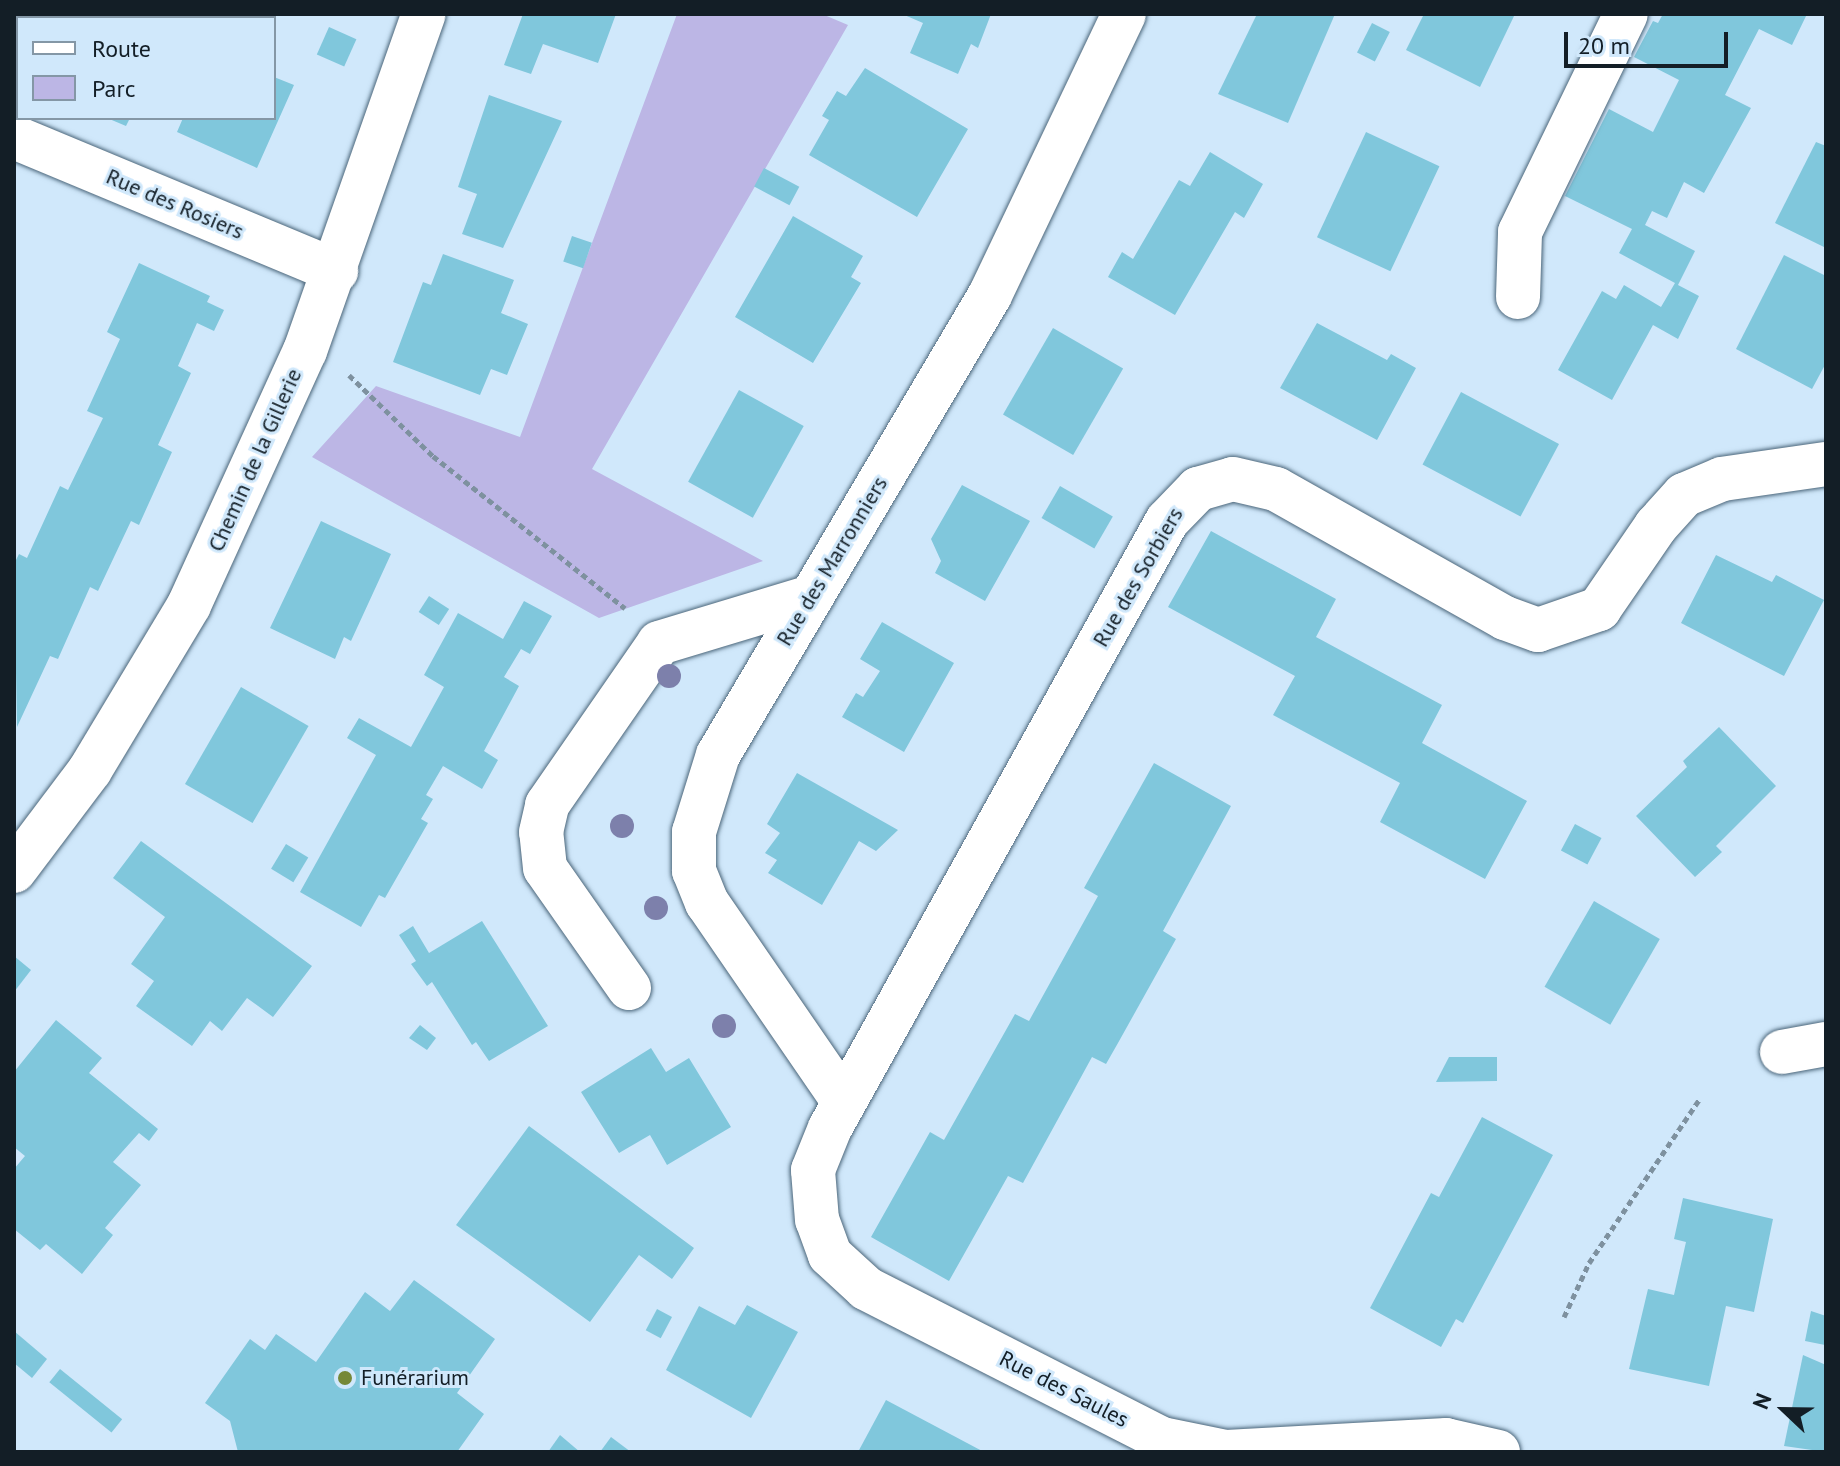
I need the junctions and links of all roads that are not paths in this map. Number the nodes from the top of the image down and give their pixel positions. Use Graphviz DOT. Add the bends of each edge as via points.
graph roads {
  1 [pos="424,14"];
  2 [pos="1124,14"];
  3 [pos="1626,14"];
  4 [pos="14,137"];
  5 [pos="336,271"];
  6 [pos="1518,297"];
  7 [pos="1826,464"];
  8 [pos="811,597"];
  9 [pos="14,871"];
  10 [pos="629,988"];
  11 [pos="1826,1044"];
  12 [pos="1782,1052"];
  13 [pos="844,1102"];
  14 [pos="1492,1449"];
  1 -- 5 [label="street, Chemin de la Gillerie"];
  2 -- 8 [label="street, Rue des Marronniers" via="990,295"];
  3 -- 6 [label="street" via="1520,232"];
  4 -- 5 [label="street, Rue des Rosiers"];
  5 -- 9 [label="street, Chemin de la Gillerie" via="189,605 90,770"];
  7 -- 13 [label="street, Rue des Sorbiers" via="1722,479 1684,495 1599,609 1538,630 1505,618 1276,489 1233,479 1198,489 1167,521"];
  8 -- 10 [label="street" via="659,643 547,805 541,832 545,868"];
  8 -- 13 [label="street, Rue des Marronniers" via="718,755 694,832 694,871 707,903"];
  11 -- 12 [label="street"];
  13 -- 14 [label="street, Rue des Saules" via="813,1170 812,1192 830,1255 866,1288 1162,1439 1226,1452 1446,1440"];
}
